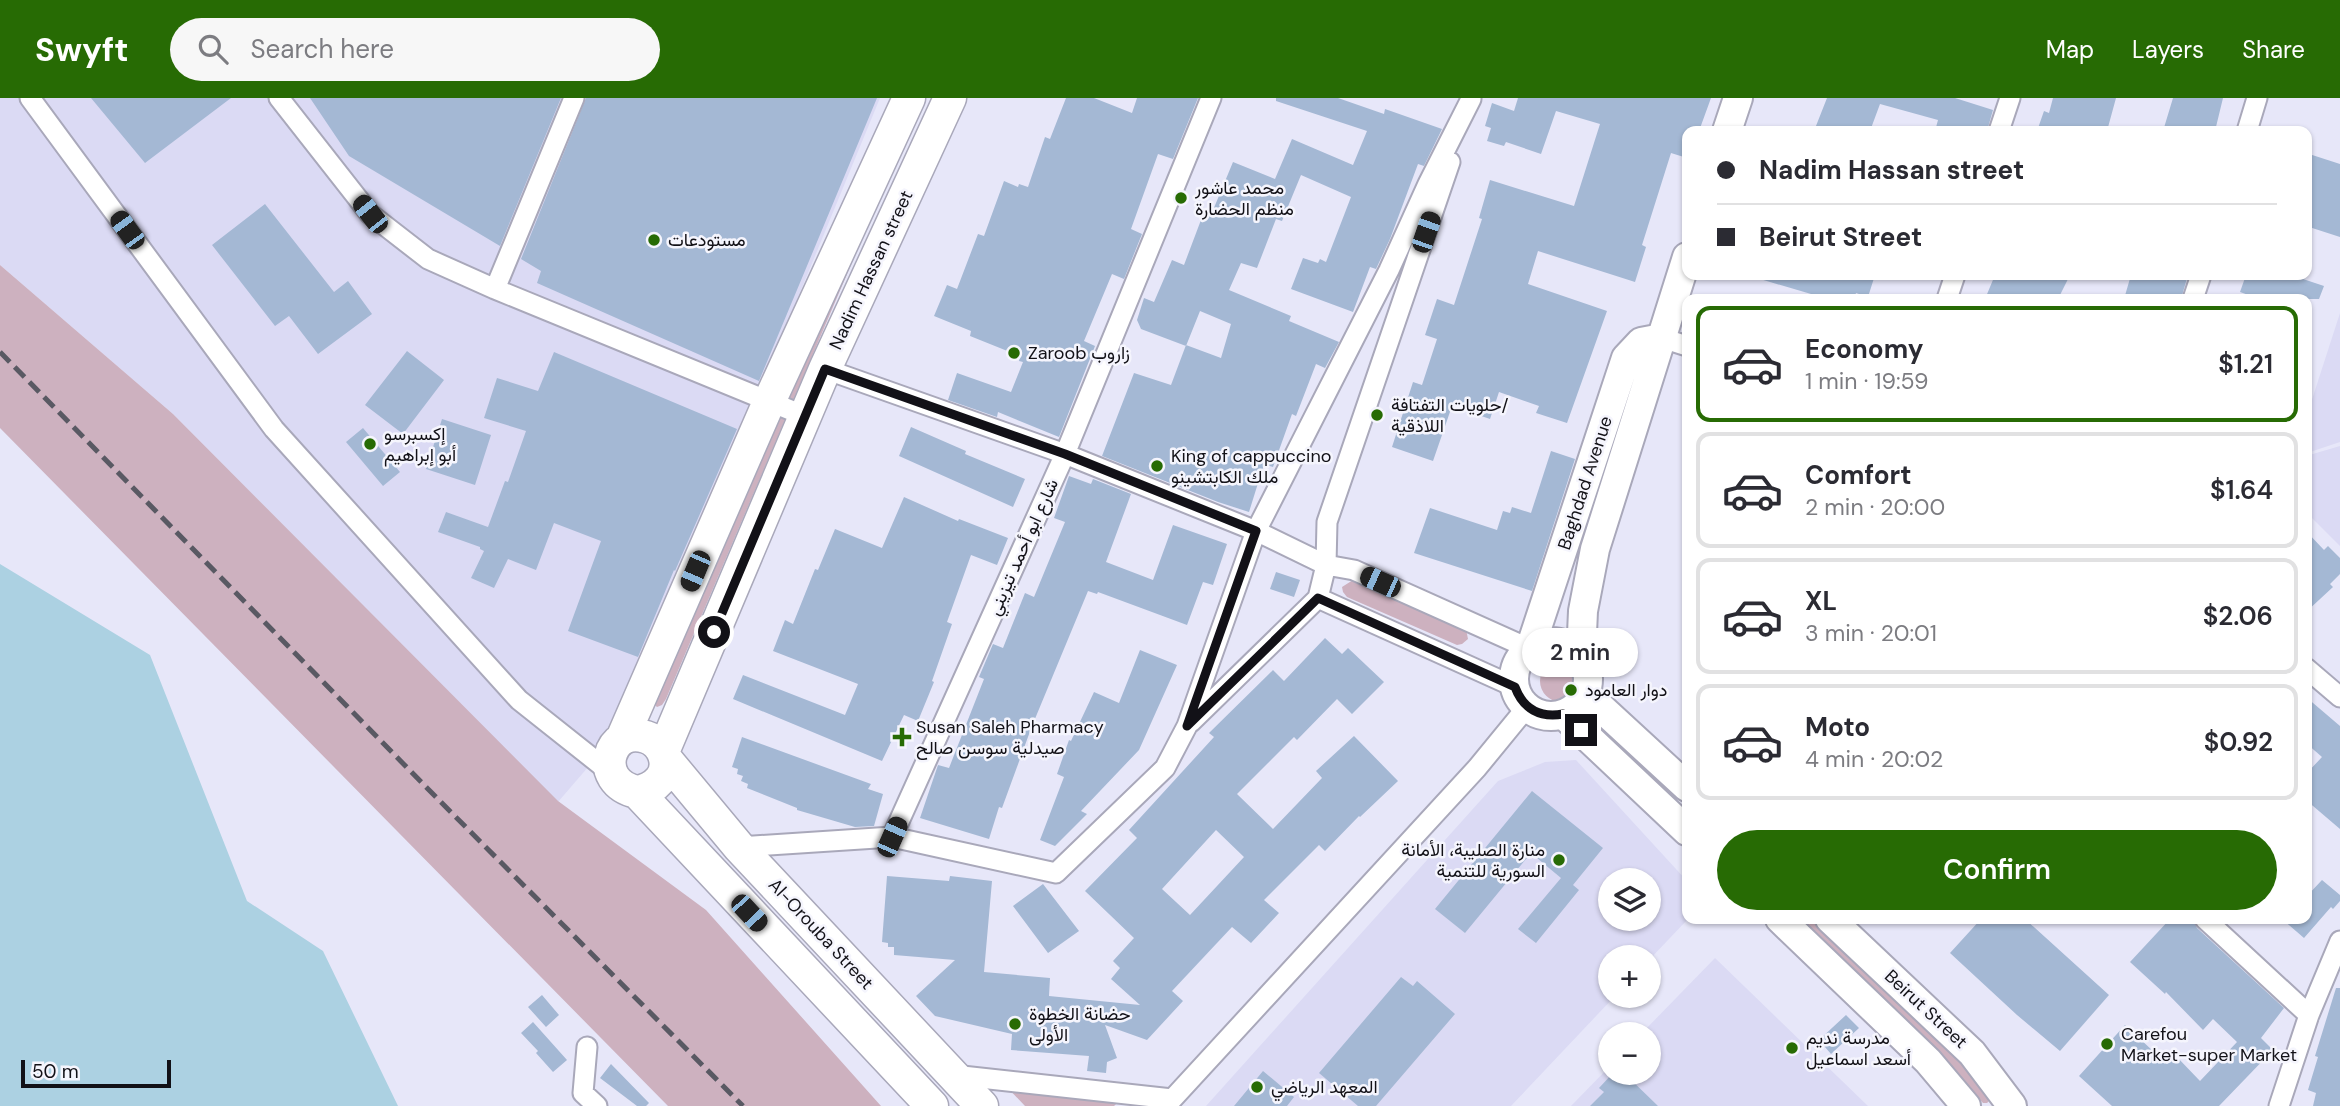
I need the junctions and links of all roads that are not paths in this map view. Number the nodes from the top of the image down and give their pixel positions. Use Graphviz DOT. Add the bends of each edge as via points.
graph roads {
  1 [pos="30,98"];
  2 [pos="279,98"];
  3 [pos="574,98"];
  4 [pos="909,98"];
  5 [pos="950,98"];
  6 [pos="1211,98"];
  7 [pos="1470,98"];
  8 [pos="1738,98"];
  9 [pos="2010,98"];
  10 [pos="2258,98"];
  11 [pos="1729,126"];
  12 [pos="2001,126"];
  13 [pos="2249,126"];
  14 [pos="1683,280"];
  15 [pos="495,289"];
  16 [pos="1674,342"];
  17 [pos="825,369"];
  18 [pos="769,402"];
  19 [pos="805,416"];
  20 [pos="1065,454"];
  21 [pos="1256,531"];
  22 [pos="1326,565"];
  23 [pos="1318,598"];
  24 [pos="1530,649"];
  25 [pos="1581,656"];
  26 [pos="2312,673"];
  27 [pos="1585,694"];
  28 [pos="2340,696"];
  29 [pos="1521,697"];
  30 [pos="1563,714"];
  31 [pos="1187,726"];
  32 [pos="622,739"];
  33 [pos="570,741"];
  34 [pos="664,755"];
  35 [pos="611,773"];
  36 [pos="1682,781"];
  37 [pos="637,792"];
  38 [pos="1682,826"];
  39 [pos="892,837"];
  40 [pos="740,847"];
  41 [pos="1785,924"];
  42 [pos="1835,924"];
  43 [pos="2211,924"];
  44 [pos="2340,942"];
  45 [pos="2309,1015"];
  46 [pos="587,1047"];
  47 [pos="953,1075"];
  48 [pos="1169,1103"];
  49 [pos="2010,1105"];
  50 [pos="597,1106"];
  51 [pos="932,1106"];
  52 [pos="982,1106"];
  53 [pos="1966,1106"];
  54 [pos="2279,1106"];
  1 -- 33 [label="street" via="274,429 519,700"];
  2 -- 15 [label="street" via="370,214 428,259"];
  3 -- 15 [label="street"];
  4 -- 18 [label="main road"];
  5 -- 17 [label="main road, Nadim Hassan street"];
  6 -- 20 [label="street, شارع ابو أحمد تيزيني"];
  7 -- 21 [label="street" via="1389,270"];
  7 -- 22 [label="street" via="1327,523"];
  8 -- 11 [label="main road"];
  9 -- 12 [label="street"];
  10 -- 13 [label="street"];
  14 -- 16 [label="main road, Baghdad Avenue"];
  15 -- 18 [label="street"];
  16 -- 24 [label="main road, Baghdad Avenue" via="1641,342 1626,358"];
  16 -- 25 [label="main road, Baghdad Avenue" via="1595,549"];
  17 -- 19 [label="main road, Nadim Hassan street"];
  17 -- 20 [label="street"];
  18 -- 19 [label="street"];
  18 -- 32 [label="main road"];
  19 -- 34 [label="main road, Nadim Hassan street"];
  20 -- 21 [label="street"];
  20 -- 39 [label="street, شارع ابو أحمد تيزيني"];
  21 -- 22 [label="street"];
  21 -- 31 [label="street"];
  22 -- 23 [label="street"];
  22 -- 24 [label="street" via="1354,570"];
  23 -- 29 [label="street"];
  23 -- 31 [label="street"];
  24 -- 25 [label="main road" via="1551,642"];
  24 -- 29 [label="main road" via="1517,666"];
  25 -- 27 [label="main road" via="1588,674"];
  26 -- 28 [label="street"];
  27 -- 30 [label="main road"];
  27 -- 36 [label="main road"];
  29 -- 30 [label="main road" via="1544,715"];
  29 -- 48 [label="street" via="1477,768"];
  30 -- 38 [label="main road"];
  31 -- 39 [label="street" via="1165,768 1056,873"];
  32 -- 33 [label="street"];
  32 -- 34 [label="main road" via="650,738"];
  32 -- 35 [label="main road" via="611,752"];
  33 -- 35 [label="street"];
  34 -- 37 [label="main road" via="662,779"];
  34 -- 40 [label="main road, Al-Orouba Street"];
  35 -- 37 [label="main road" via="619,785"];
  37 -- 51 [label="main road, Al-Orouba Street"];
  39 -- 40 [label="street"];
  40 -- 47 [label="main road, Al-Orouba Street"];
  41 -- 53 [label="main road, Beirut Street" via="1928,1061"];
  42 -- 49 [label="main road, Beirut Street" via="1972,1053"];
  43 -- 45 [label="street"];
  44 -- 45 [label="street"];
  45 -- 54 [label="street"];
  46 -- 50 [label="street" via="583,1093"];
  47 -- 48 [label="street"];
  47 -- 52 [label="main road, Al-Orouba Street"];
}
